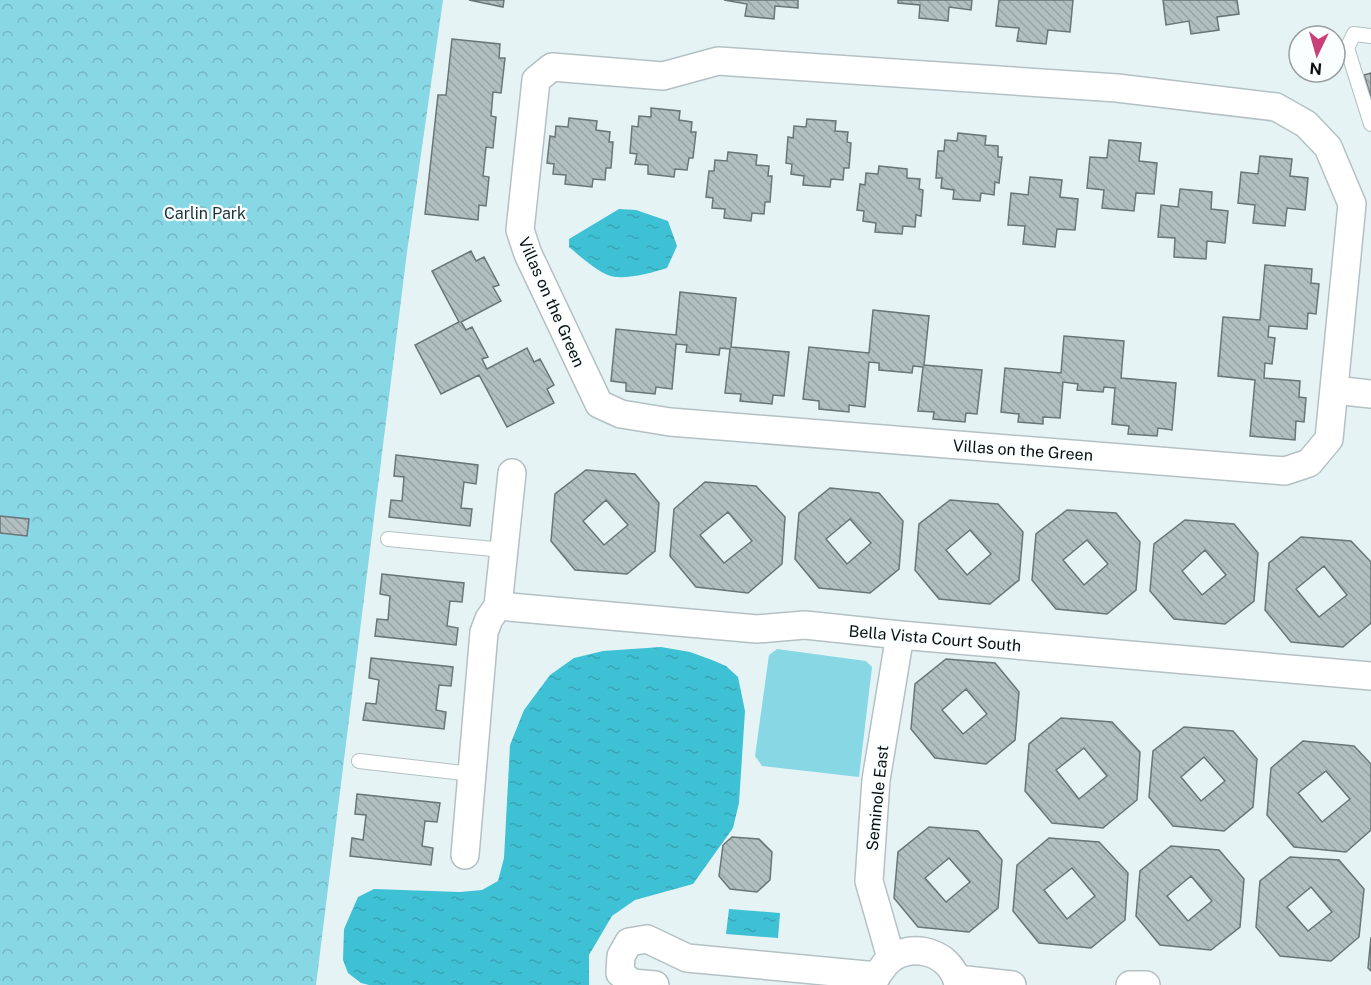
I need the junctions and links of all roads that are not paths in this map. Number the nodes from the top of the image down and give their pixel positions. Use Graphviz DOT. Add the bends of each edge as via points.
graph roads {
  1 [pos="1371,36"];
  2 [pos="1371,124"];
  3 [pos="1361,217"];
  4 [pos="1335,390"];
  5 [pos="1371,393"];
  6 [pos="512,473"];
  7 [pos="388,539"];
  8 [pos="504,550"];
  9 [pos="498,606"];
  10 [pos="900,635"];
  11 [pos="1371,676"];
  12 [pos="358,761"];
  13 [pos="472,774"];
  14 [pos="465,855"];
  15 [pos="881,973"];
  16 [pos="752,975"];
  17 [pos="958,982"];
  18 [pos="655,985"];
  19 [pos="1012,985"];
  20 [pos="1130,985"];
  21 [pos="1146,985"];
  1 -- 2 [label="lane" via="1354,34 1347,48"];
  3 -- 4 [label="street, Villas on the Green"];
  3 -- 4 [label="street, Villas on the Green" via="1328,147 1306,124 1276,107 1117,88 718,61 663,76 552,67 536,80 520,230 528,255 599,404 621,414 670,422 1285,471 1309,463 1329,439"];
  4 -- 5 [label="street"];
  6 -- 8 [label="street"];
  7 -- 8 [label="lane"];
  8 -- 9 [label="street"];
  9 -- 10 [label="street, Bella Vista Court South" via="757,630 805,625"];
  9 -- 13 [label="street" via="484,632"];
  10 -- 11 [label="street, Bella Vista Court South"];
  10 -- 15 [label="street, Seminole East" via="876,780 869,881"];
  12 -- 13 [label="lane"];
  13 -- 14 [label="street"];
  15 -- 16 [label="street"];
  15 -- 17 [label="street" via="910,951 930,952 942,958"];
  16 -- 18 [label="street" via="687,958 647,939 629,942 621,956 620,972 632,983"];
  17 -- 19 [label="street"];
  20 -- 21 [label="street"];
}
